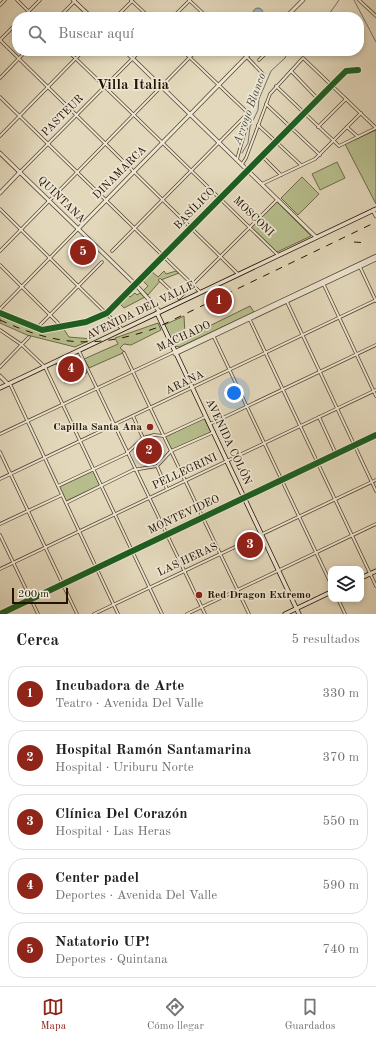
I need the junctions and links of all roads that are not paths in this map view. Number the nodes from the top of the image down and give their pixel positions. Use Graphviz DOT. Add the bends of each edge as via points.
graph roads {
  1 [pos="5,0"];
  2 [pos="17,0"];
  3 [pos="40,0"];
  4 [pos="75,0"];
  5 [pos="132,0"];
  6 [pos="190,0"];
  7 [pos="303,0"];
  8 [pos="359,0"];
  9 [pos="0,5"];
  10 [pos="28,12"];
  11 [pos="64,12"];
  12 [pos="86,12"];
  13 [pos="121,12"];
  14 [pos="144,12"];
  15 [pos="178,12"];
  16 [pos="202,12"];
  17 [pos="291,12"];
  18 [pos="376,16"];
  19 [pos="12,28"];
  20 [pos="0,40"];
  21 [pos="12,52"];
  22 [pos="16,56"];
  23 [pos="22,56"];
  24 [pos="74,56"];
  25 [pos="131,56"];
  26 [pos="247,56"];
  27 [pos="263,56"];
  28 [pos="76,58"];
  29 [pos="133,58"];
  30 [pos="190,58"];
  31 [pos="19,59"];
  32 [pos="259,60"];
  33 [pos="290,70"];
  34 [pos="358,70"];
  35 [pos="264,75"];
  36 [pos="0,78"];
  37 [pos="332,85"];
  38 [pos="105,86"];
  39 [pos="162,86"];
  40 [pos="219,86"];
  41 [pos="276,86"];
  42 [pos="48,87"];
  43 [pos="0,97"];
  44 [pos="318,99"];
  45 [pos="346,99"];
  46 [pos="266,104"];
  47 [pos="248,113"];
  48 [pos="304,113"];
  49 [pos="361,113"];
  50 [pos="19,115"];
  51 [pos="76,115"];
  52 [pos="134,115"];
  53 [pos="190,115"];
  54 [pos="258,124"];
  55 [pos="290,127"];
  56 [pos="348,127"];
  57 [pos="318,128"];
  58 [pos="376,128"];
  59 [pos="0,136"];
  60 [pos="358,137"];
  61 [pos="276,141"];
  62 [pos="334,141"];
  63 [pos="48,143"];
  64 [pos="163,143"];
  65 [pos="219,143"];
  66 [pos="106,144"];
  67 [pos="0,153"];
  68 [pos="262,156"];
  69 [pos="320,156"];
  70 [pos="237,159"];
  71 [pos="242,164"];
  72 [pos="301,166"];
  73 [pos="248,170"];
  74 [pos="191,171"];
  75 [pos="20,172"];
  76 [pos="77,172"];
  77 [pos="134,172"];
  78 [pos="280,175"];
  79 [pos="262,184"];
  80 [pos="0,193"];
  81 [pos="219,198"];
  82 [pos="277,199"];
  83 [pos="106,200"];
  84 [pos="163,200"];
  85 [pos="49,201"];
  86 [pos="0,209"];
  87 [pos="375,210"];
  88 [pos="376,216"];
  89 [pos="191,227"];
  90 [pos="249,227"];
  91 [pos="78,229"];
  92 [pos="135,229"];
  93 [pos="21,230"];
  94 [pos="316,237"];
  95 [pos="0,251"];
  96 [pos="112,251"];
  97 [pos="278,255"];
  98 [pos="220,256"];
  99 [pos="164,257"];
  100 [pos="376,257"];
  101 [pos="50,258"];
  102 [pos="102,262"];
  103 [pos="0,265"];
  104 [pos="359,265"];
  105 [pos="238,274"];
  106 [pos="160,280"];
  107 [pos="323,283"];
  108 [pos="136,285"];
  109 [pos="192,285"];
  110 [pos="22,286"];
  111 [pos="78,286"];
  112 [pos="200,292"];
  113 [pos="180,300"];
  114 [pos="286,300"];
  115 [pos="376,301"];
  116 [pos="0,309"];
  117 [pos="158,312"];
  118 [pos="0,313"];
  119 [pos="107,313"];
  120 [pos="50,314"];
  121 [pos="249,318"];
  122 [pos="339,318"];
  123 [pos="62,327"];
  124 [pos="37,328"];
  125 [pos="122,329"];
  126 [pos="0,330"];
  127 [pos="213,335"];
  128 [pos="302,335"];
  129 [pos="29,337"];
  130 [pos="22,345"];
  131 [pos="376,345"];
  132 [pos="79,351"];
  133 [pos="265,352"];
  134 [pos="124,353"];
  135 [pos="175,353"];
  136 [pos="356,354"];
  137 [pos="0,367"];
  138 [pos="45,367"];
  139 [pos="229,370"];
  140 [pos="133,371"];
  141 [pos="320,372"];
  142 [pos="0,376"];
  143 [pos="9,384"];
  144 [pos="0,388"];
  145 [pos="97,388"];
  146 [pos="192,388"];
  147 [pos="283,389"];
  148 [pos="375,390"];
  149 [pos="376,396"];
  150 [pos="62,404"];
  151 [pos="247,406"];
  152 [pos="150,408"];
  153 [pos="337,408"];
  154 [pos="133,416"];
  155 [pos="205,417"];
  156 [pos="319,417"];
  157 [pos="27,421"];
  158 [pos="210,424"];
  159 [pos="115,425"];
  160 [pos="300,426"];
  161 [pos="213,432"];
  162 [pos="0,434"];
  163 [pos="376,435"];
  164 [pos="164,436"];
  165 [pos="144,438"];
  166 [pos="80,441"];
  167 [pos="264,443"];
  168 [pos="354,446"];
  169 [pos="171,451"];
  170 [pos="0,452"];
  171 [pos="128,452"];
  172 [pos="336,454"];
  173 [pos="45,458"];
  174 [pos="226,461"];
  175 [pos="318,463"];
  176 [pos="157,466"];
  177 [pos="136,469"];
  178 [pos="94,470"];
  179 [pos="11,474"];
  180 [pos="0,480"];
  181 [pos="282,480"];
  182 [pos="376,480"];
  183 [pos="185,481"];
  184 [pos="371,482"];
  185 [pos="101,485"];
  186 [pos="58,487"];
  187 [pos="168,489"];
  188 [pos="376,491"];
  189 [pos="62,495"];
  190 [pos="149,498"];
  191 [pos="244,498"];
  192 [pos="335,499"];
  193 [pos="66,503"];
  194 [pos="28,511"];
  195 [pos="114,514"];
  196 [pos="299,516"];
  197 [pos="203,518"];
  198 [pos="0,524"];
  199 [pos="376,524"];
  200 [pos="79,531"];
  201 [pos="167,534"];
  202 [pos="261,534"];
  203 [pos="0,535"];
  204 [pos="352,535"];
  205 [pos="45,547"];
  206 [pos="132,551"];
  207 [pos="316,552"];
  208 [pos="220,554"];
  209 [pos="13,562"];
  210 [pos="0,568"];
  211 [pos="96,568"];
  212 [pos="184,571"];
  213 [pos="278,571"];
  214 [pos="376,571"];
  215 [pos="370,574"];
  216 [pos="364,577"];
  217 [pos="328,578"];
  218 [pos="63,584"];
  219 [pos="376,586"];
  220 [pos="149,588"];
  221 [pos="237,590"];
  222 [pos="328,593"];
  223 [pos="31,599"];
  224 [pos="339,602"];
  225 [pos="113,604"];
  226 [pos="201,607"];
  227 [pos="296,609"];
  228 [pos="0,614"];
  229 [pos="38,614"];
  230 [pos="77,614"];
  231 [pos="94,614"];
  232 [pos="118,614"];
  233 [pos="162,614"];
  234 [pos="187,614"];
  235 [pos="205,614"];
  236 [pos="249,614"];
  237 [pos="285,614"];
  238 [pos="298,614"];
  239 [pos="345,614"];
  1 -- 9 [label="street"];
  2 -- 10 [label="street"];
  3 -- 10 [label="street"];
  4 -- 11 [label="street"];
  4 -- 12 [label="street"];
  5 -- 13 [label="street"];
  5 -- 14 [label="street"];
  6 -- 15 [label="street"];
  6 -- 16 [label="street"];
  7 -- 17 [label="street"];
  8 -- 18 [label="street"];
  19 -- 20 [label="street"];
  20 -- 21 [label="street"];
  22 -- 31 [label="street"];
  23 -- 31 [label="street"];
  24 -- 28 [label="street, MOSCONI"];
  25 -- 29 [label="street"];
  26 -- 35 [label="street"];
  26 -- 40 [label="street, DINAMARCA"];
  27 -- 32 [label="street"];
  28 -- 38 [label="street, MOSCONI"];
  28 -- 42 [label="street"];
  29 -- 38 [label="street, PASTEUR"];
  29 -- 39 [label="street"];
  30 -- 39 [label="street"];
  30 -- 40 [label="street"];
  31 -- 36 [label="street"];
  31 -- 42 [label="street"];
  33 -- 37 [label="street" via="305,58"];
  33 -- 41 [label="street"];
  33 -- 44 [label="street"];
  34 -- 37 [label="street, BASÍLICO" via="346,71"];
  37 -- 44 [label="street, BASÍLICO"];
  37 -- 45 [label="street"];
  38 -- 51 [label="street, PASTEUR"];
  38 -- 52 [label="street, MOSCONI"];
  39 -- 52 [label="street"];
  39 -- 53 [label="street"];
  40 -- 47 [label="street"];
  40 -- 53 [label="street, DINAMARCA"];
  41 -- 46 [label="street"];
  41 -- 48 [label="street"];
  42 -- 50 [label="street"];
  42 -- 51 [label="street"];
  43 -- 50 [label="street"];
  44 -- 48 [label="street, BASÍLICO"];
  45 -- 49 [label="street"];
  45 -- 57 [label="street"];
  46 -- 54 [label="street"];
  46 -- 55 [label="street"];
  47 -- 65 [label="street"];
  47 -- 70 [label="street"];
  48 -- 55 [label="street, BASÍLICO"];
  48 -- 57 [label="street"];
  49 -- 56 [label="street"];
  49 -- 58 [label="street"];
  50 -- 59 [label="street"];
  50 -- 63 [label="street"];
  51 -- 63 [label="street, PASTEUR"];
  51 -- 66 [label="street"];
  52 -- 64 [label="street, MOSCONI"];
  52 -- 66 [label="street"];
  53 -- 64 [label="street, DINAMARCA"];
  53 -- 65 [label="street"];
  54 -- 61 [label="street"];
  54 -- 71 [label="street"];
  55 -- 61 [label="street, BASÍLICO"];
  55 -- 69 [label="street"];
  56 -- 60 [label="street"];
  56 -- 62 [label="street"];
  57 -- 62 [label="street"];
  58 -- 60 [label="street"];
  60 -- 62 [label="street" via="341,146"];
  61 -- 68 [label="street, BASÍLICO"];
  61 -- 72 [label="street"];
  62 -- 69 [label="street"];
  63 -- 75 [label="street, PASTEUR"];
  63 -- 76 [label="street"];
  64 -- 74 [label="street, MOSCONI"];
  64 -- 77 [label="street, DINAMARCA"];
  65 -- 70 [label="street"];
  65 -- 74 [label="street"];
  66 -- 76 [label="street"];
  66 -- 77 [label="street"];
  67 -- 75 [label="street, QUINTANA"];
  68 -- 73 [label="street, BASÍLICO"];
  68 -- 78 [label="street"];
  69 -- 72 [label="street"];
  70 -- 71 [label="street"];
  71 -- 73 [label="street"];
  72 -- 78 [label="street"];
  73 -- 79 [label="street"];
  73 -- 81 [label="street, BASÍLICO"];
  74 -- 81 [label="street, MOSCONI"];
  74 -- 84 [label="street"];
  75 -- 80 [label="street, PASTEUR"];
  75 -- 85 [label="street, QUINTANA"];
  76 -- 83 [label="street"];
  76 -- 85 [label="street"];
  77 -- 83 [label="street, DINAMARCA"];
  77 -- 84 [label="street"];
  78 -- 79 [label="street"];
  79 -- 82 [label="street"];
  81 -- 89 [label="street, BASÍLICO"];
  81 -- 90 [label="street, MOSCONI"];
  82 -- 90 [label="street"];
  82 -- 94 [label="street"];
  83 -- 91 [label="street, DINAMARCA"];
  83 -- 92 [label="street"];
  84 -- 89 [label="street"];
  84 -- 92 [label="street"];
  85 -- 91 [label="street, QUINTANA"];
  85 -- 93 [label="street"];
  86 -- 93 [label="street"];
  87 -- 88 [label="street"];
  87 -- 94 [label="main road, AVENIDA DEL VALLE"];
  89 -- 98 [label="street"];
  89 -- 99 [label="street, BASÍLICO"];
  90 -- 97 [label="street, MOSCONI"];
  90 -- 98 [label="street"];
  91 -- 101 [label="street, DINAMARCA"];
  91 -- 108 [label="street, QUINTANA"];
  92 -- 96 [label="street"];
  92 -- 99 [label="street"];
  93 -- 95 [label="street"];
  93 -- 101 [label="street"];
  94 -- 97 [label="main road, AVENIDA DEL VALLE"];
  97 -- 105 [label="main road, AVENIDA DEL VALLE"];
  98 -- 105 [label="street"];
  98 -- 109 [label="street"];
  99 -- 108 [label="street, BASÍLICO"];
  99 -- 109 [label="street"];
  100 -- 104 [label="street, MACHADO"];
  101 -- 110 [label="street, DINAMARCA"];
  101 -- 111 [label="street"];
  102 -- 111 [label="street"];
  103 -- 110 [label="street"];
  104 -- 107 [label="street, MACHADO"];
  104 -- 115 [label="street"];
  105 -- 112 [label="main road, AVENIDA DEL VALLE"];
  106 -- 113 [label="street"];
  107 -- 114 [label="street, MACHADO"];
  107 -- 122 [label="street"];
  108 -- 117 [label="street, QUINTANA"];
  108 -- 119 [label="street, BASÍLICO"];
  109 -- 112 [label="street"];
  109 -- 113 [label="street"];
  110 -- 116 [label="street, DINAMARCA"];
  110 -- 120 [label="street"];
  111 -- 119 [label="street"];
  111 -- 120 [label="street"];
  112 -- 113 [label="main road, AVENIDA DEL VALLE"];
  113 -- 117 [label="main road, AVENIDA DEL VALLE"];
  114 -- 121 [label="street, MACHADO"];
  114 -- 128 [label="street"];
  115 -- 122 [label="street, ARANA"];
  117 -- 125 [label="main road, AVENIDA DEL VALLE"];
  117 -- 135 [label="main road, AVENIDA COLÓN"];
  118 -- 124 [label="street"];
  119 -- 123 [label="street, BASÍLICO" via="86,322"];
  119 -- 125 [label="street"];
  120 -- 123 [label="street"];
  120 -- 124 [label="street"];
  121 -- 127 [label="street, MACHADO"];
  121 -- 133 [label="street"];
  122 -- 128 [label="street, ARANA"];
  122 -- 136 [label="street"];
  123 -- 124 [label="street, BASÍLICO" via="48,330"];
  125 -- 132 [label="main road, AVENIDA DEL VALLE"];
  126 -- 130 [label="street"];
  127 -- 135 [label="street, MACHADO"];
  127 -- 139 [label="street"];
  128 -- 133 [label="street, ARANA"];
  128 -- 141 [label="street"];
  129 -- 130 [label="street"];
  130 -- 137 [label="street"];
  130 -- 138 [label="street"];
  131 -- 136 [label="street"];
  132 -- 138 [label="main road, AVENIDA DEL VALLE"];
  132 -- 145 [label="street"];
  133 -- 139 [label="street, ARANA"];
  133 -- 147 [label="street"];
  134 -- 140 [label="street"];
  135 -- 140 [label="street, MACHADO"];
  135 -- 146 [label="main road, AVENIDA COLÓN"];
  136 -- 141 [label="street"];
  136 -- 148 [label="street"];
  138 -- 143 [label="main road, AVENIDA DEL VALLE"];
  138 -- 150 [label="street"];
  139 -- 146 [label="street, ARANA"];
  139 -- 151 [label="street"];
  140 -- 145 [label="street, MACHADO"];
  140 -- 152 [label="street"];
  141 -- 147 [label="street"];
  141 -- 153 [label="street"];
  142 -- 143 [label="street"];
  143 -- 144 [label="main road, AVENIDA DEL VALLE"];
  143 -- 157 [label="street"];
  145 -- 150 [label="street, MACHADO"];
  145 -- 159 [label="street"];
  146 -- 152 [label="street, ARANA"];
  146 -- 155 [label="main road, AVENIDA COLÓN"];
  146 -- 158 [label="main road, AVENIDA COLÓN"];
  147 -- 151 [label="street"];
  147 -- 160 [label="street"];
  148 -- 149 [label="street"];
  148 -- 153 [label="street, PELLEGRINI"];
  150 -- 157 [label="street, MACHADO"];
  150 -- 166 [label="street"];
  151 -- 158 [label="street"];
  151 -- 167 [label="street"];
  152 -- 154 [label="street, ARANA"];
  152 -- 164 [label="street"];
  153 -- 156 [label="street, PELLEGRINI"];
  153 -- 168 [label="street"];
  154 -- 159 [label="street, ARANA"];
  154 -- 165 [label="street"];
  155 -- 161 [label="main road, AVENIDA COLÓN"];
  155 -- 164 [label="street"];
  156 -- 160 [label="street, PELLEGRINI"];
  156 -- 172 [label="street"];
  157 -- 162 [label="street, MACHADO"];
  157 -- 173 [label="street"];
  158 -- 161 [label="main road, AVENIDA COLÓN"];
  159 -- 166 [label="street, ARANA"];
  159 -- 171 [label="street"];
  160 -- 167 [label="street, PELLEGRINI"];
  160 -- 175 [label="street"];
  161 -- 169 [label="street"];
  161 -- 174 [label="main road, AVENIDA COLÓN"];
  163 -- 168 [label="street, MONTEVIDEO"];
  164 -- 165 [label="street"];
  164 -- 169 [label="street"];
  165 -- 171 [label="street"];
  166 -- 173 [label="street, ARANA"];
  166 -- 178 [label="street"];
  167 -- 174 [label="street, PELLEGRINI"];
  167 -- 181 [label="street"];
  168 -- 172 [label="street, MONTEVIDEO"];
  168 -- 184 [label="street"];
  169 -- 176 [label="street"];
  169 -- 183 [label="street"];
  170 -- 179 [label="street"];
  171 -- 177 [label="street"];
  171 -- 178 [label="street"];
  172 -- 175 [label="street, MONTEVIDEO"];
  173 -- 179 [label="street, ARANA"];
  173 -- 186 [label="street"];
  174 -- 183 [label="street, PELLEGRINI"];
  174 -- 191 [label="main road, AVENIDA COLÓN"];
  175 -- 181 [label="street, MONTEVIDEO"];
  175 -- 192 [label="street"];
  176 -- 177 [label="street"];
  176 -- 187 [label="street"];
  177 -- 185 [label="street"];
  177 -- 190 [label="street"];
  178 -- 185 [label="street"];
  178 -- 186 [label="street"];
  179 -- 180 [label="street, ARANA"];
  179 -- 194 [label="street"];
  181 -- 191 [label="street, MONTEVIDEO"];
  181 -- 196 [label="street"];
  182 -- 184 [label="street, LAS HERAS"];
  183 -- 187 [label="street, PELLEGRINI"];
  183 -- 197 [label="street"];
  184 -- 188 [label="street"];
  184 -- 192 [label="street, LAS HERAS"];
  185 -- 193 [label="street"];
  185 -- 195 [label="street"];
  186 -- 189 [label="street"];
  187 -- 190 [label="street, PELLEGRINI"];
  189 -- 193 [label="street"];
  189 -- 194 [label="street"];
  190 -- 195 [label="street, PELLEGRINI"];
  190 -- 201 [label="street"];
  191 -- 197 [label="street, MONTEVIDEO"];
  191 -- 202 [label="main road, AVENIDA COLÓN"];
  192 -- 196 [label="street, LAS HERAS"];
  192 -- 204 [label="street"];
  193 -- 200 [label="street"];
  194 -- 198 [label="street"];
  194 -- 205 [label="street"];
  195 -- 200 [label="street, PELLEGRINI"];
  195 -- 206 [label="street"];
  196 -- 202 [label="street, LAS HERAS"];
  196 -- 207 [label="street"];
  197 -- 201 [label="street, MONTEVIDEO"];
  197 -- 208 [label="street"];
  199 -- 204 [label="street"];
  200 -- 205 [label="street, PELLEGRINI"];
  200 -- 211 [label="street"];
  201 -- 206 [label="street, MONTEVIDEO"];
  201 -- 212 [label="street"];
  202 -- 208 [label="street, LAS HERAS"];
  202 -- 213 [label="main road, AVENIDA COLÓN"];
  203 -- 209 [label="street"];
  204 -- 207 [label="street"];
  204 -- 215 [label="street"];
  205 -- 209 [label="street, PELLEGRINI"];
  205 -- 218 [label="street"];
  206 -- 211 [label="street, MONTEVIDEO"];
  206 -- 220 [label="street"];
  207 -- 213 [label="street"];
  207 -- 217 [label="street"];
  208 -- 212 [label="street, LAS HERAS"];
  208 -- 221 [label="street"];
  209 -- 210 [label="street, PELLEGRINI"];
  209 -- 223 [label="street"];
  211 -- 218 [label="street, MONTEVIDEO"];
  211 -- 225 [label="street"];
  212 -- 220 [label="street, LAS HERAS"];
  212 -- 226 [label="street"];
  213 -- 221 [label="street"];
  213 -- 227 [label="main road, AVENIDA COLÓN"];
  214 -- 215 [label="main road"];
  215 -- 216 [label="main road"];
  215 -- 219 [label="street"];
  218 -- 223 [label="street, MONTEVIDEO"];
  218 -- 230 [label="street"];
  220 -- 225 [label="street, LAS HERAS"];
  220 -- 233 [label="street"];
  221 -- 226 [label="street"];
  221 -- 236 [label="street"];
  222 -- 227 [label="main road"];
  223 -- 228 [label="street, MONTEVIDEO"];
  223 -- 229 [label="street"];
  224 -- 239 [label="street"];
  225 -- 231 [label="street, LAS HERAS"];
  225 -- 232 [label="street"];
  226 -- 234 [label="street"];
  226 -- 235 [label="street"];
  227 -- 237 [label="main road"];
  227 -- 238 [label="main road, AVENIDA COLÓN"];
}
